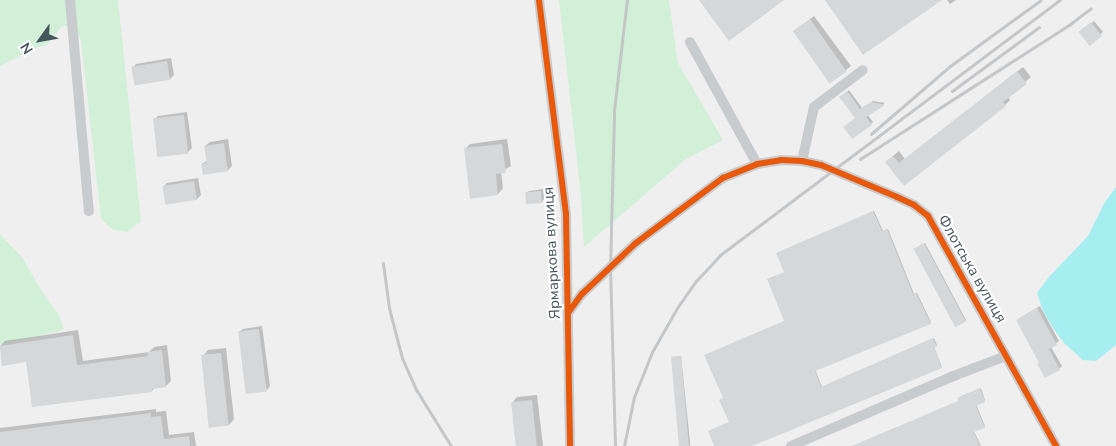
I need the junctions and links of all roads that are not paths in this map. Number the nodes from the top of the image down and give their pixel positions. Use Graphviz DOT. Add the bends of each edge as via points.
graph roads {
  1 [pos="70,0"];
  2 [pos="540,0"];
  3 [pos="690,42"];
  4 [pos="863,70"];
  5 [pos="802,161"];
  6 [pos="757,164"];
  7 [pos="89,211"];
  8 [pos="568,314"];
  9 [pos="1006,356"];
  10 [pos="570,446"];
  11 [pos="790,446"];
  12 [pos="1056,446"];
  1 -- 7 [label="street"];
  2 -- 8 [label="street, Ярмаркова вулиця" via="566,214"];
  3 -- 6 [label="street"];
  4 -- 5 [label="street" via="814,107"];
  5 -- 6 [label="street, Флотська вулиця"];
  5 -- 9 [label="street, Флотська вулиця" via="828,168 897,197 928,216"];
  6 -- 8 [label="street, Флотська вулиця" via="723,178 636,243 582,294"];
  8 -- 10 [label="street, Ярмаркова вулиця"];
  9 -- 11 [label="street"];
  9 -- 12 [label="street, Флотська вулиця"];
}
